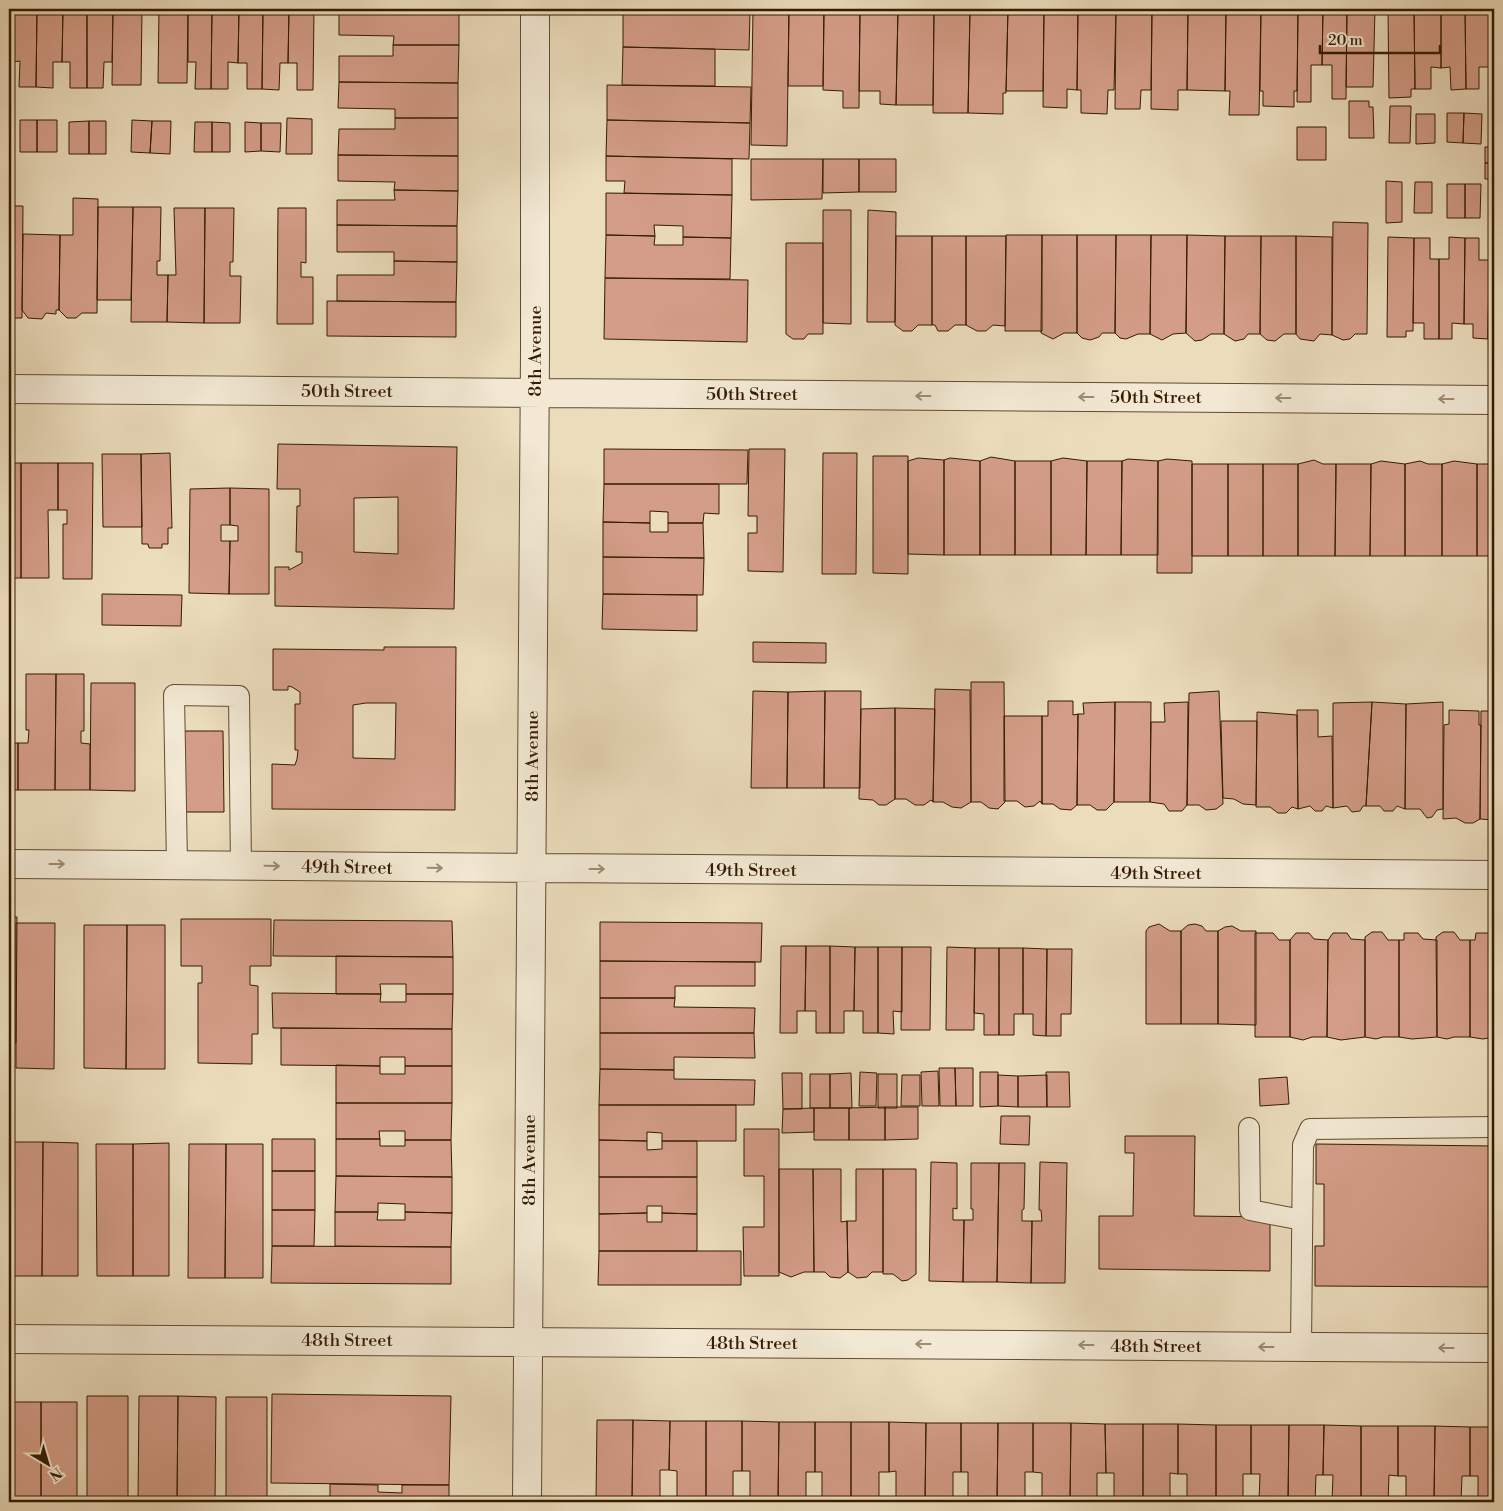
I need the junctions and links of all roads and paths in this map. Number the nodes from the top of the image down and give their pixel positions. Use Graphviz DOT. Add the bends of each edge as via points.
graph roads {
  1 [pos="535,9"];
  2 [pos="9,389"];
  3 [pos="535,393"];
  4 [pos="1494,400"];
  5 [pos="9,864"];
  6 [pos="177,865"];
  7 [pos="241,866"];
  8 [pos="531,868"];
  9 [pos="1494,875"];
  10 [pos="1249,1128"];
  11 [pos="1494,1128"];
  12 [pos="1302,1220"];
  13 [pos="9,1339"];
  14 [pos="529,1341"];
  15 [pos="1301,1347"];
  16 [pos="1494,1348"];
  17 [pos="528,1502"];
  1 -- 3 [label="street, 8th Avenue"];
  2 -- 3 [label="street, 50th Street"];
  4 -- 3 [label="street, 50th Street, one-way"];
  3 -- 8 [label="street, 8th Avenue"];
  5 -- 6 [label="street, 49th Street, one-way"];
  6 -- 7 [label="street, 49th Street"];
  6 -- 7 [label="lane" via="174,695 239,696"];
  7 -- 8 [label="street, 49th Street, one-way"];
  8 -- 9 [label="street, 49th Street, one-way"];
  8 -- 14 [label="street, 8th Avenue"];
  10 -- 12 [label="lane" via="1250,1210"];
  11 -- 12 [label="lane" via="1310,1129 1303,1145"];
  12 -- 15 [label="lane"];
  13 -- 14 [label="street, 48th Street"];
  15 -- 14 [label="street, 48th Street, one-way"];
  14 -- 17 [label="street, 8th Avenue"];
  16 -- 15 [label="street, 48th Street, one-way"];
}
